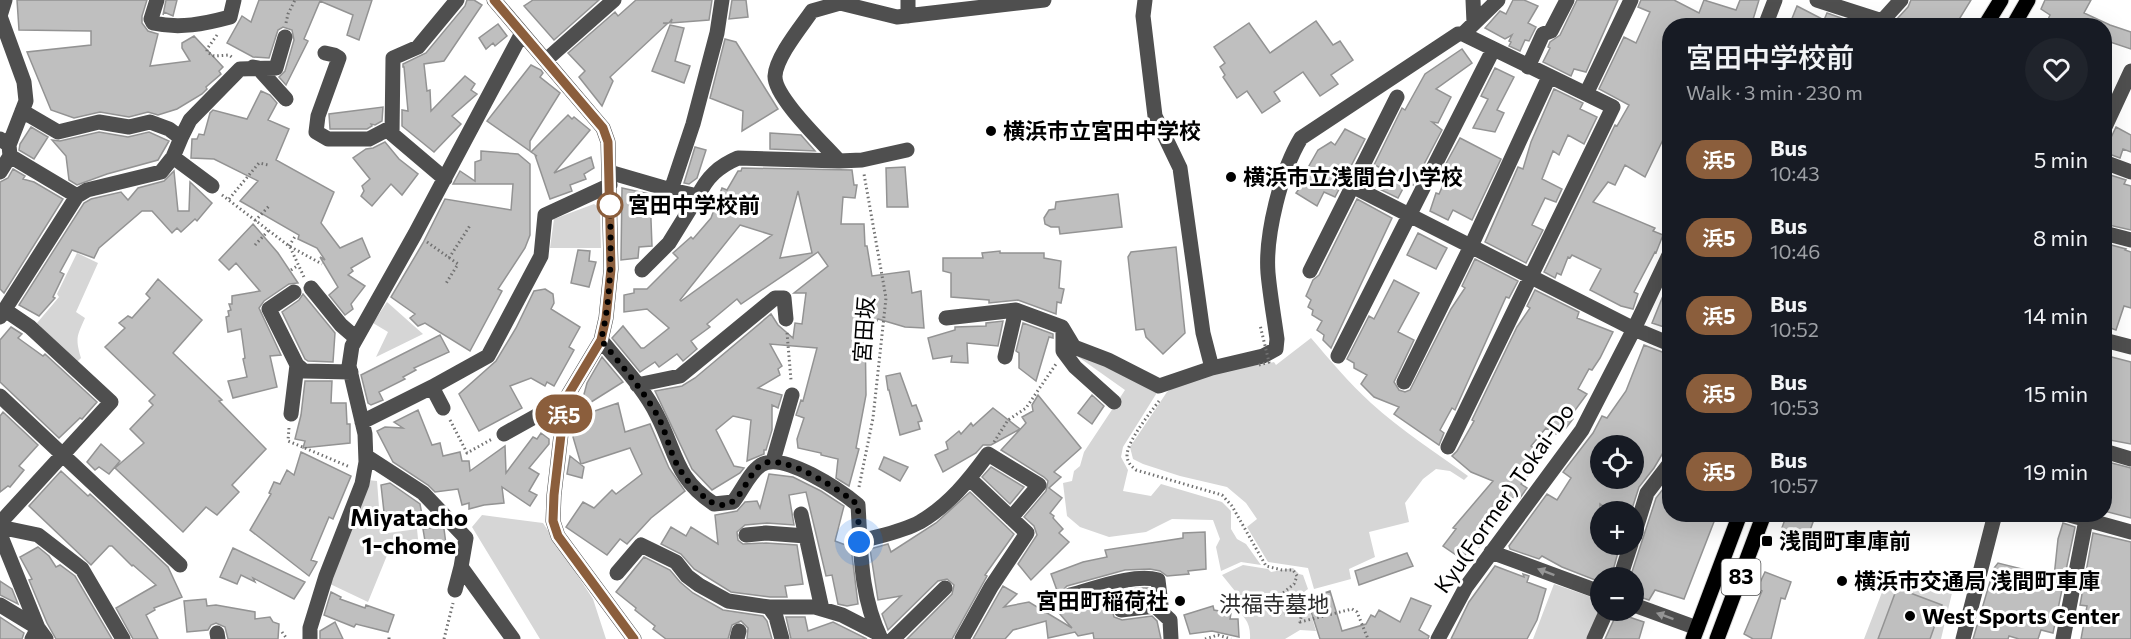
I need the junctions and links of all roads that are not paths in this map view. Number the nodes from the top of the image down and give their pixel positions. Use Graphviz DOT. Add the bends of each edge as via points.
graph roads {
  1 [pos="5,0"];
  2 [pos="157,0"];
  3 [pos="234,0"];
  4 [pos="457,0"];
  5 [pos="494,0"];
  6 [pos="614,0"];
  7 [pos="722,0"];
  8 [pos="1044,0"];
  9 [pos="1473,0"];
  10 [pos="1498,0"];
  11 [pos="1567,0"];
  12 [pos="1631,0"];
  13 [pos="1775,0"];
  14 [pos="1816,0"];
  15 [pos="1901,0"];
  16 [pos="2001,0"];
  17 [pos="2028,0"];
  18 [pos="1144,1"];
  19 [pos="969,4"];
  20 [pos="908,8"];
  21 [pos="1768,18"];
  22 [pos="1867,18"];
  23 [pos="1882,18"];
  24 [pos="1990,18"];
  25 [pos="2018,18"];
  26 [pos="1468,28"];
  27 [pos="522,33"];
  28 [pos="285,37"];
  29 [pos="1493,50"];
  30 [pos="326,53"];
  31 [pos="546,60"];
  32 [pos="241,64"];
  33 [pos="1528,67"];
  34 [pos="258,68"];
  35 [pos="2131,71"];
  36 [pos="1549,77"];
  37 [pos="1586,94"];
  38 [pos="1397,97"];
  39 [pos="286,99"];
  40 [pos="22,111"];
  41 [pos="2112,112"];
  42 [pos="392,127"];
  43 [pos="181,138"];
  44 [pos="6,147"];
  45 [pos="907,150"];
  46 [pos="173,157"];
  47 [pos="839,161"];
  48 [pos="2112,165"];
  49 [pos="0,172"];
  50 [pos="2131,172"];
  51 [pos="445,179"];
  52 [pos="610,179"];
  53 [pos="212,186"];
  54 [pos="1352,186"];
  55 [pos="671,190"];
  56 [pos="77,196"];
  57 [pos="698,196"];
  58 [pos="1411,216"];
  59 [pos="2112,234"];
  60 [pos="2131,240"];
  61 [pos="1471,246"];
  62 [pos="642,270"];
  63 [pos="1662,270"];
  64 [pos="1310,271"];
  65 [pos="1530,276"];
  66 [pos="311,288"];
  67 [pos="294,292"];
  68 [pos="1016,310"];
  69 [pos="3,314"];
  70 [pos="946,318"];
  71 [pos="786,319"];
  72 [pos="1062,327"];
  73 [pos="1634,329"];
  74 [pos="356,338"];
  75 [pos="601,340"];
  76 [pos="1662,341"];
  77 [pos="2112,342"];
  78 [pos="2131,347"];
  79 [pos="1338,356"];
  80 [pos="1005,357"];
  81 [pos="297,365"];
  82 [pos="1212,368"];
  83 [pos="351,372"];
  84 [pos="1404,382"];
  85 [pos="638,385"];
  86 [pos="432,387"];
  87 [pos="792,395"];
  88 [pos="0,396"];
  89 [pos="565,400"];
  90 [pos="1114,402"];
  91 [pos="443,408"];
  92 [pos="291,414"];
  93 [pos="362,422"];
  94 [pos="504,434"];
  95 [pos="1448,447"];
  96 [pos="2112,453"];
  97 [pos="62,456"];
  98 [pos="366,456"];
  99 [pos="2131,459"];
  100 [pos="773,461"];
  101 [pos="1662,473"];
  102 [pos="970,478"];
  103 [pos="1644,503"];
  104 [pos="801,514"];
  105 [pos="1011,518"];
  106 [pos="1737,522"];
  107 [pos="1761,522"];
  108 [pos="1993,522"];
  109 [pos="2086,522"];
  110 [pos="2094,522"];
  111 [pos="0,525"];
  112 [pos="2131,532"];
  113 [pos="0,534"];
  114 [pos="746,535"];
  115 [pos="806,536"];
  116 [pos="859,542"];
  117 [pos="1491,552"];
  118 [pos="180,565"];
  119 [pos="461,567"];
  120 [pos="617,573"];
  121 [pos="1116,583"];
  122 [pos="945,588"];
  123 [pos="1590,588"];
  124 [pos="455,590"];
  125 [pos="1070,595"];
  126 [pos="0,605"];
  127 [pos="1155,606"];
  128 [pos="769,607"];
  129 [pos="822,609"];
  130 [pos="1644,610"];
  131 [pos="1602,621"];
  132 [pos="1695,634"];
  133 [pos="39,635"];
  134 [pos="884,637"];
  135 [pos="123,639"];
  136 [pos="310,639"];
  137 [pos="513,639"];
  138 [pos="634,639"];
  139 [pos="782,639"];
  140 [pos="962,639"];
  141 [pos="1171,639"];
  142 [pos="1438,639"];
  143 [pos="1594,639"];
  144 [pos="1717,639"];
  145 [pos="1963,639"];
  146 [pos="2063,639"];
  1 -- 40 [label="street" via="0,16 24,82 26,100"];
  2 -- 3 [label="street" via="151,19 153,23 169,26 191,26 230,17"];
  4 -- 42 [label="street" via="418,47 393,58"];
  5 -- 27 [label="street"];
  6 -- 31 [label="street"];
  7 -- 55 [label="street" via="693,124"];
  8 -- 19 [label="street"];
  9 -- 26 [label="street"];
  10 -- 26 [label="street"];
  11 -- 33 [label="street" via="1551,31 1543,34"];
  12 -- 37 [label="street"];
  13 -- 21 [label="street"];
  14 -- 22 [label="street"];
  15 -- 23 [label="street"];
  16 -- 24 [label="main road"];
  17 -- 25 [label="main road"];
  18 -- 82 [label="street" via="1155,116 1180,168 1203,333"];
  19 -- 20 [label="street"];
  20 -- 47 [label="street" via="897,17 840,3 812,11 779,61 777,88"];
  26 -- 29 [label="street"];
  26 -- 82 [label="street" via="1301,138 1291,155 1271,223 1268,272 1276,349 1263,356"];
  27 -- 31 [label="street"];
  27 -- 51 [label="street"];
  28 -- 34 [label="street" via="276,68"];
  29 -- 33 [label="street"];
  29 -- 58 [label="street"];
  30 -- 42 [label="street" via="339,58 316,132 328,140 369,140"];
  31 -- 52 [label="street" via="603,128 608,142"];
  32 -- 34 [label="street"];
  33 -- 36 [label="street"];
  34 -- 39 [label="street"];
  34 -- 43 [label="street" via="240,69 190,120"];
  35 -- 41 [label="street"];
  36 -- 37 [label="street"];
  36 -- 61 [label="street"];
  37 -- 65 [label="street" via="1613,107"];
  38 -- 54 [label="street"];
  40 -- 43 [label="street" via="58,132 99,122 129,127 150,122"];
  40 -- 44 [label="street"];
  42 -- 51 [label="street" via="392,134"];
  43 -- 46 [label="street"];
  44 -- 49 [label="street"];
  44 -- 56 [label="street"];
  45 -- 47 [label="street"];
  46 -- 53 [label="street"];
  46 -- 56 [label="street" via="161,172 87,190"];
  47 -- 57 [label="street" via="738,158 713,173"];
  48 -- 50 [label="street"];
  51 -- 74 [label="street"];
  52 -- 55 [label="street"];
  52 -- 75 [label="street" via="611,269"];
  52 -- 86 [label="street" via="544,215 541,256 488,356"];
  54 -- 58 [label="street"];
  54 -- 64 [label="street"];
  55 -- 57 [label="street"];
  56 -- 69 [label="street"];
  57 -- 62 [label="street" via="669,243"];
  58 -- 61 [label="street"];
  58 -- 79 [label="street"];
  59 -- 60 [label="street"];
  61 -- 65 [label="street"];
  61 -- 84 [label="street"];
  63 -- 73 [label="street, Kyu(Former) Tokai-Do"];
  65 -- 73 [label="street"];
  65 -- 95 [label="street"];
  66 -- 74 [label="street"];
  67 -- 81 [label="street" via="270,309"];
  68 -- 70 [label="street"];
  68 -- 72 [label="street"];
  68 -- 80 [label="street"];
  69 -- 97 [label="street" via="30,327 111,402"];
  71 -- 85 [label="street" via="784,298 775,298 680,376"];
  72 -- 82 [label="street" via="1074,347 1159,386"];
  72 -- 90 [label="street" via="1063,351"];
  73 -- 76 [label="street"];
  73 -- 117 [label="street, Kyu(Former) Tokai-Do" via="1582,430"];
  74 -- 83 [label="street"];
  75 -- 85 [label="street"];
  75 -- 89 [label="street"];
  77 -- 78 [label="street"];
  81 -- 83 [label="street" via="304,371"];
  81 -- 92 [label="street"];
  83 -- 93 [label="street"];
  85 -- 100 [label="street" via="657,415 680,470 714,504 733,502 754,470"];
  86 -- 91 [label="street"];
  86 -- 93 [label="street"];
  87 -- 100 [label="street"];
  88 -- 97 [label="street"];
  89 -- 94 [label="street"];
  89 -- 138 [label="street" via="553,521 558,536 603,588"];
  93 -- 98 [label="street"];
  96 -- 99 [label="street"];
  97 -- 111 [label="street"];
  97 -- 118 [label="street"];
  98 -- 119 [label="street" via="423,493 466,538"];
  98 -- 136 [label="street" via="364,473 310,628"];
  100 -- 116 [label="street" via="832,486 858,505"];
  101 -- 103 [label="street"];
  102 -- 105 [label="street"];
  102 -- 105 [label="street" via="988,453 1040,485"];
  102 -- 116 [label="street" via="949,501 919,522"];
  104 -- 115 [label="street"];
  105 -- 140 [label="street" via="1027,533"];
  106 -- 132 [label="main road, 83"];
  107 -- 144 [label="main road, 83"];
  108 -- 145 [label="street"];
  109 -- 146 [label="street"];
  110 -- 112 [label="street"];
  111 -- 135 [label="street" via="38,535 82,569"];
  113 -- 133 [label="street"];
  114 -- 115 [label="street"];
  115 -- 129 [label="street"];
  116 -- 134 [label="street" via="872,618"];
  123 -- 117 [label="street, one-way"];
  117 -- 142 [label="street, Kyu(Former) Tokai-Do" via="1466,587"];
  119 -- 124 [label="street"];
  119 -- 137 [label="street"];
  120 -- 128 [label="street" via="641,545 676,562 687,576 728,601"];
  121 -- 125 [label="street"];
  121 -- 127 [label="street" via="1121,610"];
  121 -- 127 [label="street" via="1149,577 1158,580 1161,605"];
  122 -- 134 [label="street"];
  126 -- 133 [label="street"];
  127 -- 141 [label="street" via="1170,620"];
  128 -- 129 [label="street"];
  128 -- 139 [label="street"];
  129 -- 134 [label="street"];
  132 -- 130 [label="street, one-way"];
  131 -- 143 [label="street"];
}
